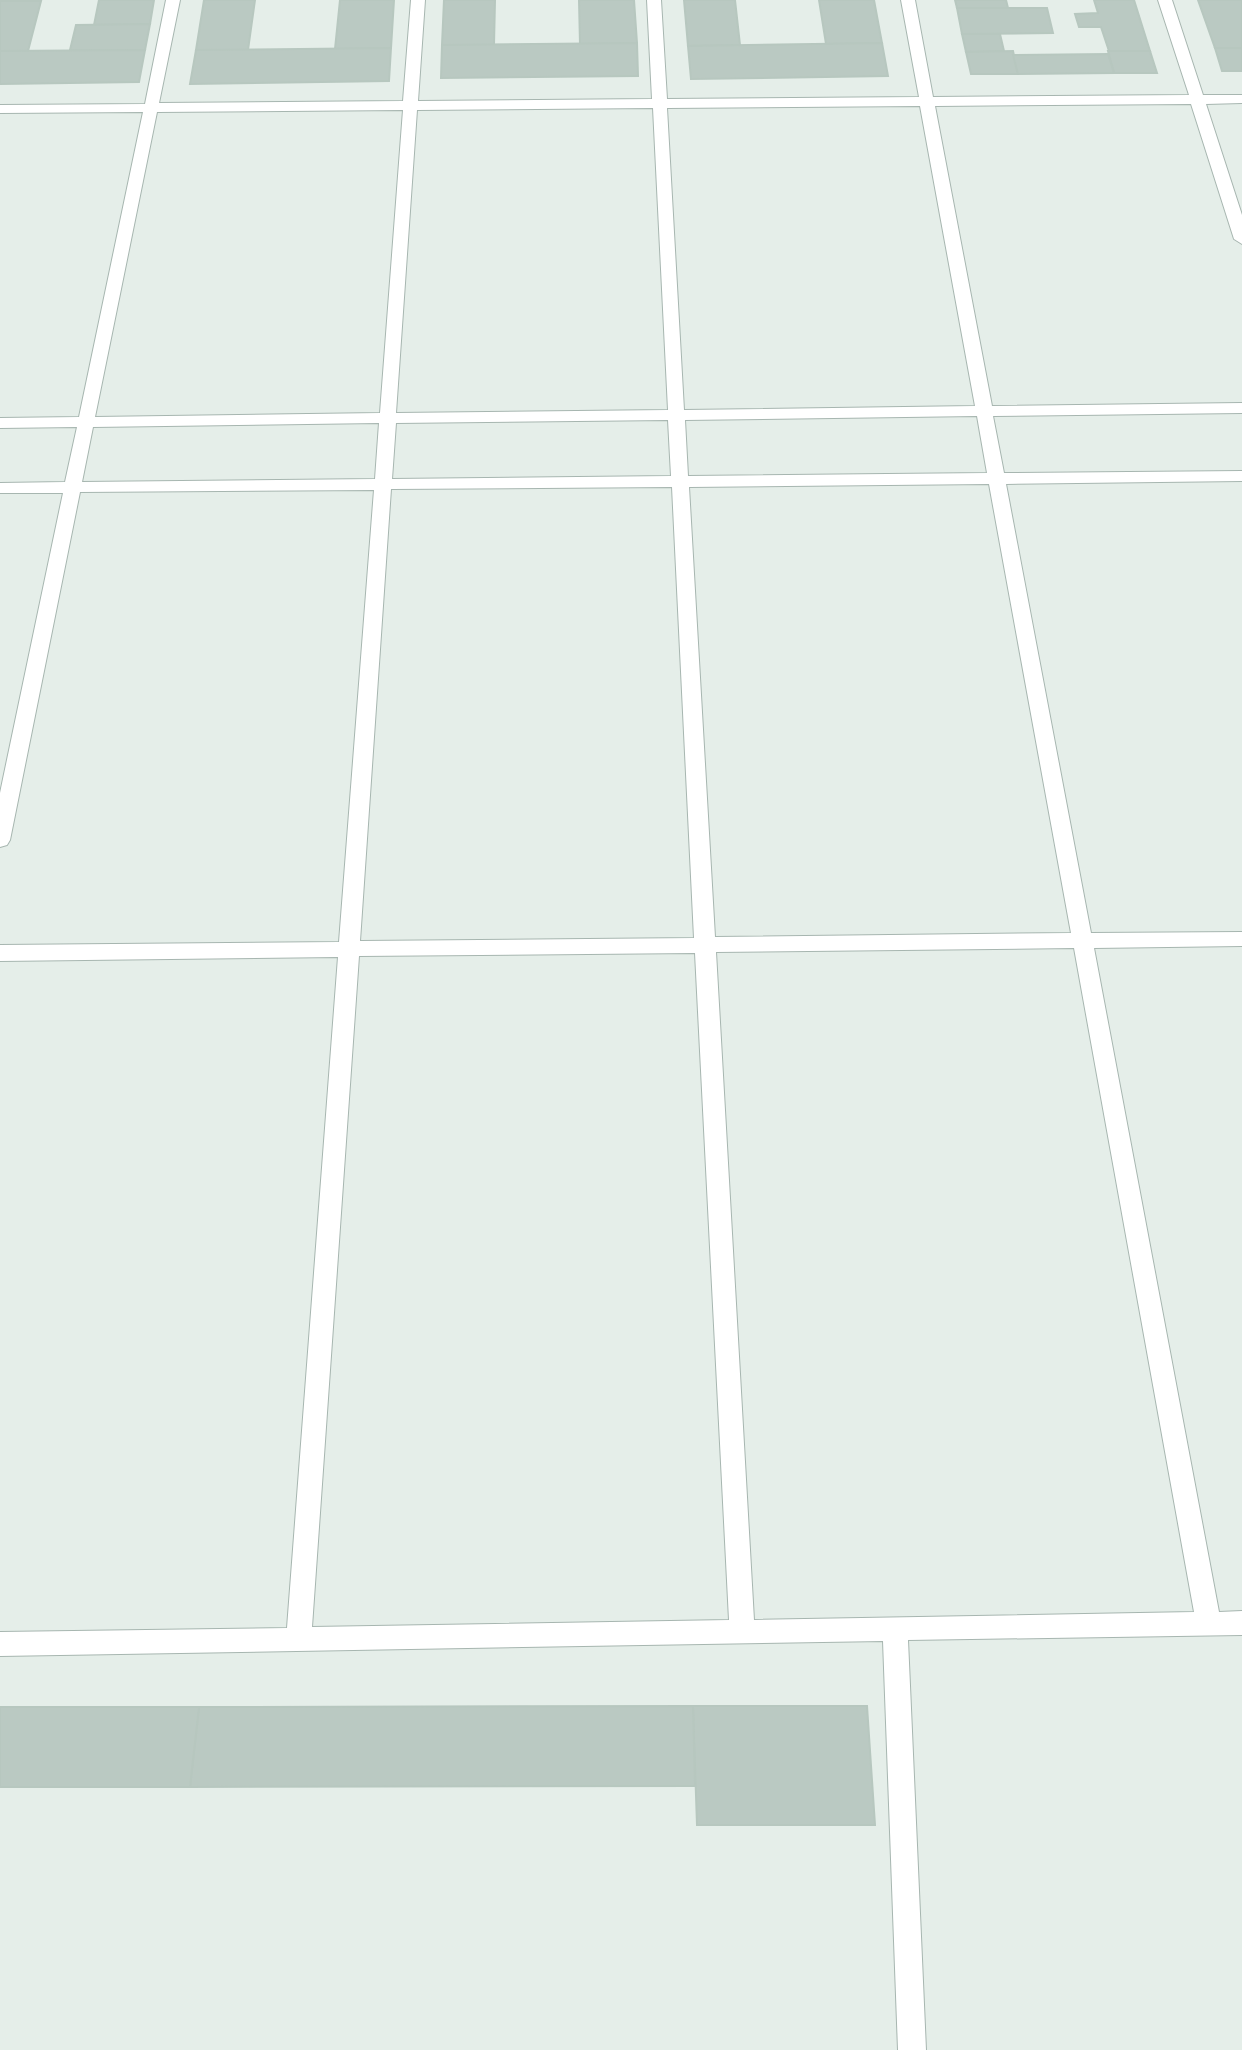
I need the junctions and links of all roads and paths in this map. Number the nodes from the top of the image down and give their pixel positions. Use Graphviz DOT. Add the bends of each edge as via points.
graph roads {
  1 [pos="173,0"];
  2 [pos="418,0"];
  3 [pos="654,0"];
  4 [pos="908,0"];
  5 [pos="1165,0"];
  6 [pos="1197,99"];
  7 [pos="1242,99"];
  8 [pos="927,102"];
  9 [pos="660,103"];
  10 [pos="410,106"];
  11 [pos="151,107"];
  12 [pos="0,109"];
  13 [pos="1242,239"];
  14 [pos="1242,408"];
  15 [pos="985,411"];
  16 [pos="677,415"];
  17 [pos="388,419"];
  18 [pos="86,422"];
  19 [pos="0,423"];
  20 [pos="1242,477"];
  21 [pos="997,479"];
  22 [pos="680,482"];
  23 [pos="383,485"];
  24 [pos="0,488"];
  25 [pos="73,488"];
  26 [pos="0,840"];
  27 [pos="1242,939"];
  28 [pos="1083,941"];
  29 [pos="705,945"];
  30 [pos="349,949"];
  31 [pos="0,953"];
  32 [pos="1242,1623"];
  33 [pos="1209,1624"];
  34 [pos="895,1629"];
  35 [pos="742,1632"];
  36 [pos="299,1638"];
  37 [pos="0,1644"];
  38 [pos="912,2050"];
  1 -- 11 [label="street"];
  2 -- 10 [label="street"];
  3 -- 9 [label="street"];
  4 -- 8 [label="street"];
  5 -- 6 [label="street"];
  6 -- 7 [label="street"];
  6 -- 8 [label="street"];
  6 -- 13 [label="street"];
  8 -- 9 [label="street"];
  8 -- 15 [label="street"];
  9 -- 10 [label="street"];
  9 -- 16 [label="street"];
  10 -- 11 [label="street"];
  10 -- 17 [label="street"];
  11 -- 12 [label="street"];
  11 -- 18 [label="street"];
  14 -- 15 [label="street"];
  15 -- 16 [label="street"];
  15 -- 21 [label="street"];
  16 -- 17 [label="street"];
  16 -- 22 [label="street"];
  17 -- 18 [label="street"];
  17 -- 23 [label="street"];
  18 -- 19 [label="street"];
  18 -- 25 [label="street"];
  20 -- 21 [label="street"];
  21 -- 22 [label="street"];
  21 -- 28 [label="street"];
  22 -- 23 [label="street"];
  22 -- 29 [label="street"];
  23 -- 25 [label="street"];
  23 -- 30 [label="street"];
  24 -- 25 [label="street"];
  25 -- 26 [label="street"];
  27 -- 28 [label="street"];
  28 -- 29 [label="street"];
  28 -- 33 [label="street"];
  29 -- 30 [label="street"];
  29 -- 35 [label="street"];
  30 -- 31 [label="street"];
  30 -- 36 [label="street"];
  32 -- 33 [label="street"];
  33 -- 34 [label="street"];
  34 -- 35 [label="street"];
  34 -- 38 [label="street"];
  35 -- 36 [label="street"];
  36 -- 37 [label="street"];
}
